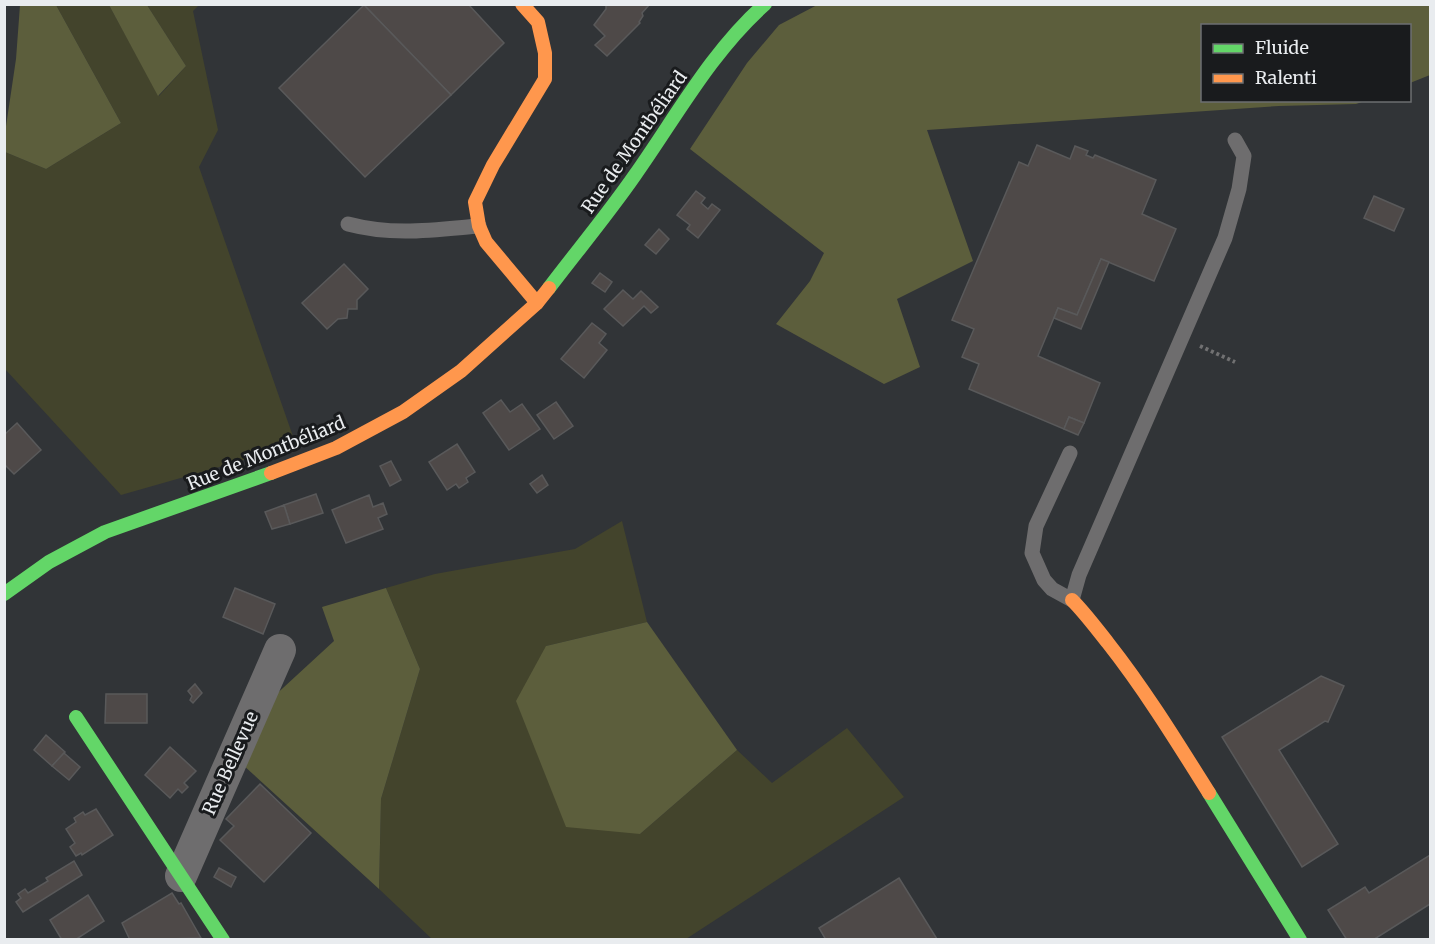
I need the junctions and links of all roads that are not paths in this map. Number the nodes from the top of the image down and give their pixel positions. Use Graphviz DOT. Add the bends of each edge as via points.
graph roads {
  1 [pos="522,4"];
  2 [pos="765,4"];
  3 [pos="1235,140"];
  4 [pos="348,224"];
  5 [pos="478,226"];
  6 [pos="537,303"];
  7 [pos="1070,453"];
  8 [pos="4,594"];
  9 [pos="1072,600"];
  10 [pos="280,650"];
  11 [pos="76,717"];
  12 [pos="181,876"];
  13 [pos="223,939"];
  14 [pos="1300,939"];
  1 -- 5 [label="street" via="538,22 545,53 545,79 475,202"];
  2 -- 6 [label="street, Rue de Montbéliard" via="716,56 634,177"];
  3 -- 9 [label="lane" via="1244,156 1225,238 1079,575"];
  4 -- 5 [label="lane" via="411,232"];
  5 -- 6 [label="street" via="486,242"];
  6 -- 8 [label="street, Rue de Montbéliard" via="461,371 403,412 336,448 105,532 49,562"];
  7 -- 9 [label="lane" via="1036,526 1032,553 1044,580"];
  9 -- 14 [label="street" via="1120,658 1163,720"];
  10 -- 12 [label="street, Rue Bellevue"];
  11 -- 12 [label="street"];
  12 -- 13 [label="street"];
}
